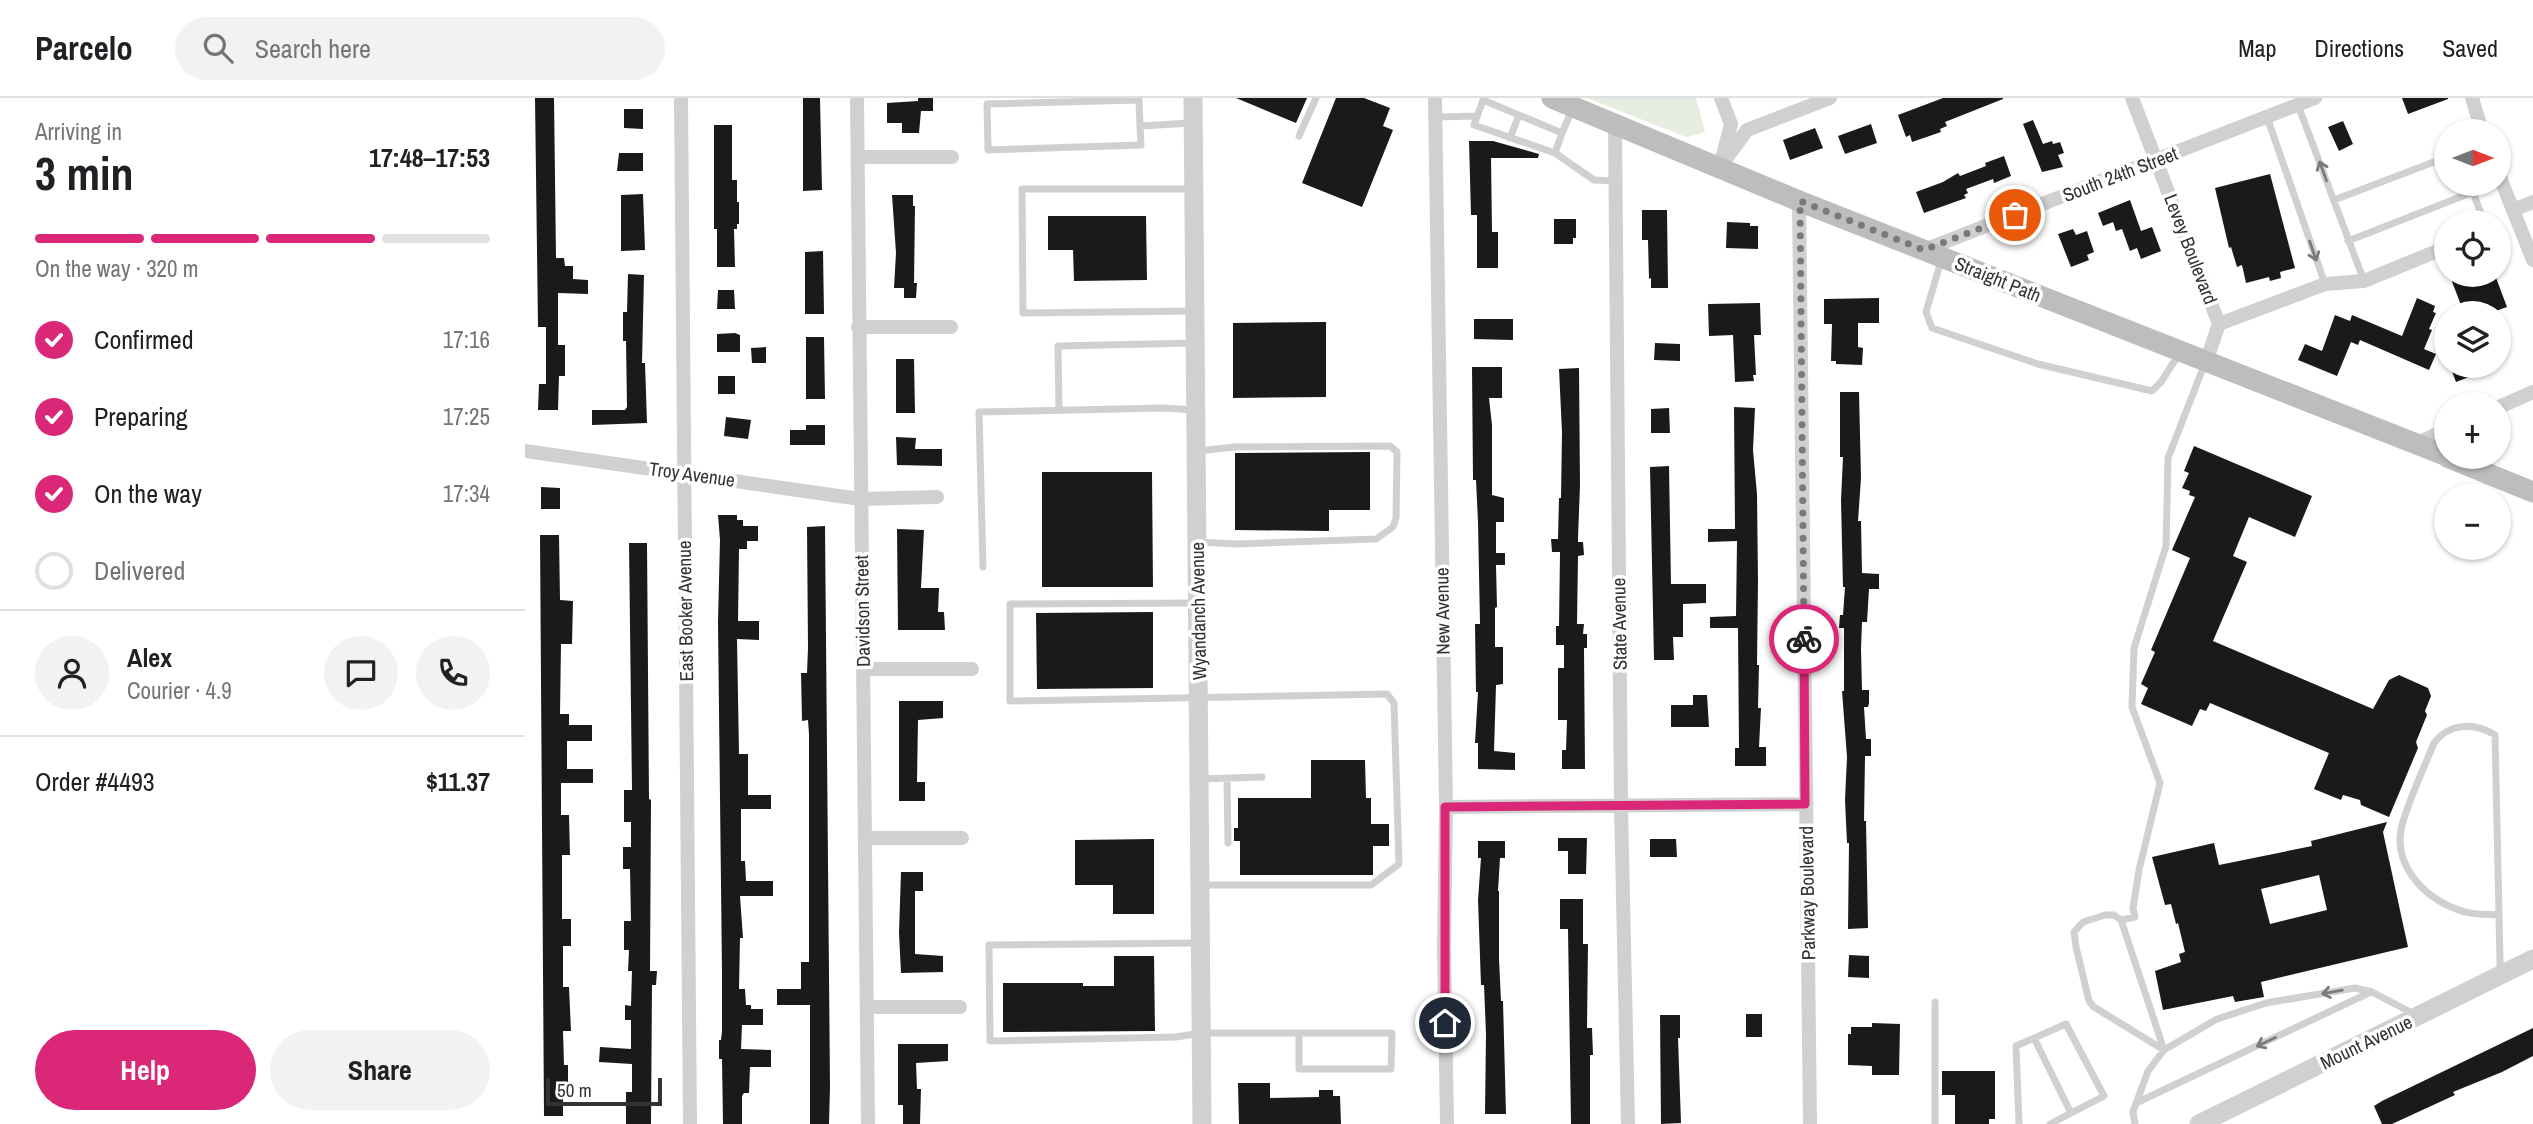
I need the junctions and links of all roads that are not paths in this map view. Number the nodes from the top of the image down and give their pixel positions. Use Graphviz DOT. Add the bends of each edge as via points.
graph roads {
  1 [pos="681,98"];
  2 [pos="857,98"];
  3 [pos="1193,98"];
  4 [pos="1316,98"];
  5 [pos="1435,98"];
  6 [pos="1552,98"];
  7 [pos="1721,98"];
  8 [pos="1830,98"];
  9 [pos="2132,98"];
  10 [pos="2315,98"];
  11 [pos="2472,98"];
  12 [pos="1139,99"];
  13 [pos="1483,99"];
  14 [pos="987,101"];
  15 [pos="2298,105"];
  16 [pos="1574,107"];
  17 [pos="1519,115"];
  18 [pos="1477,116"];
  19 [pos="1435,117"];
  20 [pos="2267,117"];
  21 [pos="2478,119"];
  22 [pos="1193,123"];
  23 [pos="1615,124"];
  24 [pos="1140,126"];
  25 [pos="1562,133"];
  26 [pos="1299,136"];
  27 [pos="1510,138"];
  28 [pos="1555,153"];
  29 [pos="858,158"];
  30 [pos="952,158"];
  31 [pos="2157,160"];
  32 [pos="2434,162"];
  33 [pos="1720,167"];
  34 [pos="1615,181"];
  35 [pos="1194,189"];
  36 [pos="2453,196"];
  37 [pos="2507,196"];
  38 [pos="2334,200"];
  39 [pos="1800,201"];
  40 [pos="2533,202"];
  41 [pos="2513,210"];
  42 [pos="2348,242"];
  43 [pos="2434,252"];
  44 [pos="1933,253"];
  45 [pos="2533,260"];
  46 [pos="2364,281"];
  47 [pos="2325,284"];
  48 [pos="1195,311"];
  49 [pos="2219,324"];
  50 [pos="858,327"];
  51 [pos="951,327"];
  52 [pos="1196,343"];
  53 [pos="2181,352"];
  54 [pos="2206,362"];
  55 [pos="2533,392"];
  56 [pos="2511,402"];
  57 [pos="1059,410"];
  58 [pos="1196,410"];
  59 [pos="2434,436"];
  60 [pos="2415,444"];
  61 [pos="525,451"];
  62 [pos="1197,451"];
  63 [pos="2434,452"];
  64 [pos="2476,469"];
  65 [pos="684,473"];
  66 [pos="2533,492"];
  67 [pos="937,496"];
  68 [pos="860,499"];
  69 [pos="1198,542"];
  70 [pos="983,567"];
  71 [pos="1198,602"];
  72 [pos="972,668"];
  73 [pos="863,669"];
  74 [pos="1199,698"];
  75 [pos="1262,777"];
  76 [pos="1199,779"];
  77 [pos="1227,779"];
  78 [pos="1805,804"];
  79 [pos="1621,806"];
  80 [pos="1445,807"];
  81 [pos="865,838"];
  82 [pos="962,838"];
  83 [pos="1229,843"];
  84 [pos="1200,885"];
  85 [pos="2499,915"];
  86 [pos="2121,920"];
  87 [pos="1200,943"];
  88 [pos="2533,959"];
  89 [pos="2500,975"];
  90 [pos="2372,992"];
  91 [pos="1935,1002"];
  92 [pos="868,1007"];
  93 [pos="960,1007"];
  94 [pos="2418,1016"];
  95 [pos="1201,1033"];
  96 [pos="1299,1033"];
  97 [pos="2034,1038"];
  98 [pos="2164,1050"];
  99 [pos="2136,1103"];
  100 [pos="2071,1113"];
  101 [pos="690,1124"];
  102 [pos="868,1124"];
  103 [pos="1202,1124"];
  104 [pos="1447,1124"];
  105 [pos="1628,1124"];
  106 [pos="1810,1124"];
  107 [pos="1935,1124"];
  108 [pos="2019,1124"];
  109 [pos="2050,1124"];
  110 [pos="2135,1124"];
  111 [pos="2199,1124"];
  1 -- 65 [label="street, East Booker Avenue"];
  2 -- 29 [label="street, Davidson Street"];
  3 -- 22 [label="street, Wyandanch Avenue"];
  4 -- 26 [label="lane"];
  5 -- 19 [label="street, New Avenue"];
  6 -- 16 [label="main road, Straight Path"];
  7 -- 33 [label="street" via="1731,124"];
  8 -- 33 [label="street" via="1747,130"];
  9 -- 31 [label="street, Levey Boulevard"];
  10 -- 15 [label="street, South 24th Street"];
  11 -- 21 [label="street"];
  12 -- 14 [label="lane"];
  12 -- 24 [label="lane"];
  13 -- 17 [label="lane"];
  13 -- 18 [label="lane"];
  14 -- 24 [label="lane" via="988,150 1141,145"];
  15 -- 20 [label="street, South 24th Street"];
  38 -- 15 [label="lane, one-way"];
  16 -- 23 [label="main road, Straight Path"];
  16 -- 25 [label="lane"];
  17 -- 25 [label="lane"];
  17 -- 27 [label="lane"];
  18 -- 19 [label="lane"];
  18 -- 27 [label="lane" via="1474,125"];
  19 -- 80 [label="street, New Avenue"];
  20 -- 31 [label="street, South 24th Street"];
  20 -- 47 [label="lane, one-way"];
  22 -- 24 [label="lane"];
  22 -- 35 [label="street, Wyandanch Avenue"];
  23 -- 33 [label="main road, Straight Path"];
  23 -- 34 [label="street, State Avenue"];
  25 -- 28 [label="lane"];
  27 -- 28 [label="lane"];
  28 -- 34 [label="lane" via="1594,180"];
  29 -- 30 [label="street"];
  29 -- 50 [label="street, Davidson Street"];
  31 -- 44 [label="street, South 24th Street"];
  31 -- 49 [label="street, Levey Boulevard"];
  32 -- 38 [label="lane"];
  33 -- 39 [label="main road, Straight Path"];
  34 -- 79 [label="street, State Avenue"];
  35 -- 48 [label="street, Wyandanch Avenue"];
  35 -- 48 [label="lane" via="1022,189 1023,313"];
  36 -- 42 [label="lane"];
  37 -- 41 [label="street"];
  38 -- 42 [label="lane"];
  39 -- 44 [label="main road, Straight Path"];
  39 -- 78 [label="street, Parkway Boulevard"];
  40 -- 41 [label="street"];
  41 -- 45 [label="street"];
  42 -- 46 [label="lane"];
  43 -- 46 [label="street"];
  44 -- 53 [label="main road, Straight Path"];
  44 -- 53 [label="lane" via="1926,312 1932,328 2038,364 2152,390"];
  46 -- 47 [label="street"];
  47 -- 49 [label="street"];
  48 -- 52 [label="street, Wyandanch Avenue"];
  49 -- 54 [label="street, Levey Boulevard"];
  50 -- 51 [label="street"];
  50 -- 68 [label="street, Davidson Street"];
  52 -- 57 [label="lane" via="1058,346"];
  52 -- 58 [label="street, Wyandanch Avenue"];
  53 -- 54 [label="main road, Straight Path"];
  54 -- 60 [label="main road, Straight Path"];
  54 -- 86 [label="lane" via="2168,458 2166,546 2134,648 2133,707 2160,783 2139,870 2134,917"];
  55 -- 56 [label="street"];
  57 -- 58 [label="lane"];
  57 -- 70 [label="lane" via="979,412"];
  58 -- 62 [label="street, Wyandanch Avenue"];
  59 -- 60 [label="street"];
  60 -- 63 [label="main road, Straight Path"];
  61 -- 65 [label="street, Troy Avenue"];
  62 -- 69 [label="street, Wyandanch Avenue"];
  62 -- 69 [label="lane" via="1390,446 1397,452 1397,518 1393,527 1376,539"];
  64 -- 66 [label="main road, Straight Path"];
  65 -- 68 [label="street, Troy Avenue"];
  65 -- 101 [label="street, East Booker Avenue"];
  67 -- 68 [label="street, Troy Avenue"];
  68 -- 73 [label="street, Davidson Street"];
  69 -- 71 [label="street, Wyandanch Avenue"];
  71 -- 74 [label="street, Wyandanch Avenue"];
  71 -- 74 [label="lane" via="1010,604 1010,701"];
  72 -- 73 [label="street"];
  73 -- 81 [label="street, Davidson Street"];
  74 -- 76 [label="street, Wyandanch Avenue"];
  74 -- 84 [label="lane" via="1387,694 1394,704 1399,864 1371,885"];
  75 -- 77 [label="lane"];
  76 -- 77 [label="lane"];
  76 -- 84 [label="street, Wyandanch Avenue"];
  77 -- 83 [label="lane"];
  78 -- 79 [label="street"];
  78 -- 106 [label="street, Parkway Boulevard"];
  79 -- 80 [label="street"];
  79 -- 105 [label="street, State Avenue"];
  80 -- 104 [label="street, New Avenue"];
  81 -- 82 [label="street"];
  81 -- 92 [label="street, Davidson Street"];
  84 -- 87 [label="street, Wyandanch Avenue"];
  85 -- 85 [label="lane" via="2495,735 2484,728 2455,727 2434,743 2402,826 2402,851 2407,868 2423,890 2455,909"];
  85 -- 89 [label="lane"];
  86 -- 98 [label="lane"];
  86 -- 98 [label="lane" via="2114,915 2094,917 2074,932 2089,1001"];
  87 -- 95 [label="street, Wyandanch Avenue"];
  87 -- 95 [label="lane" via="989,945 990,1041"];
  88 -- 89 [label="street, Mount Avenue"];
  89 -- 94 [label="street, Mount Avenue"];
  90 -- 94 [label="lane"];
  90 -- 98 [label="lane, one-way" via="2354,988 2266,1003 2217,1019"];
  90 -- 99 [label="lane, one-way"];
  91 -- 107 [label="lane"];
  92 -- 93 [label="street"];
  92 -- 102 [label="street, Davidson Street"];
  94 -- 111 [label="street, Mount Avenue"];
  95 -- 96 [label="lane"];
  95 -- 103 [label="street, Wyandanch Avenue"];
  96 -- 96 [label="lane" via="1392,1033 1391,1069 1299,1069"];
  97 -- 100 [label="lane"];
  97 -- 100 [label="lane" via="2066,1024 2104,1096"];
  97 -- 108 [label="lane" via="2015,1046"];
  98 -- 99 [label="lane" via="2148,1071"];
  99 -- 110 [label="lane"];
  100 -- 109 [label="lane"];
}
